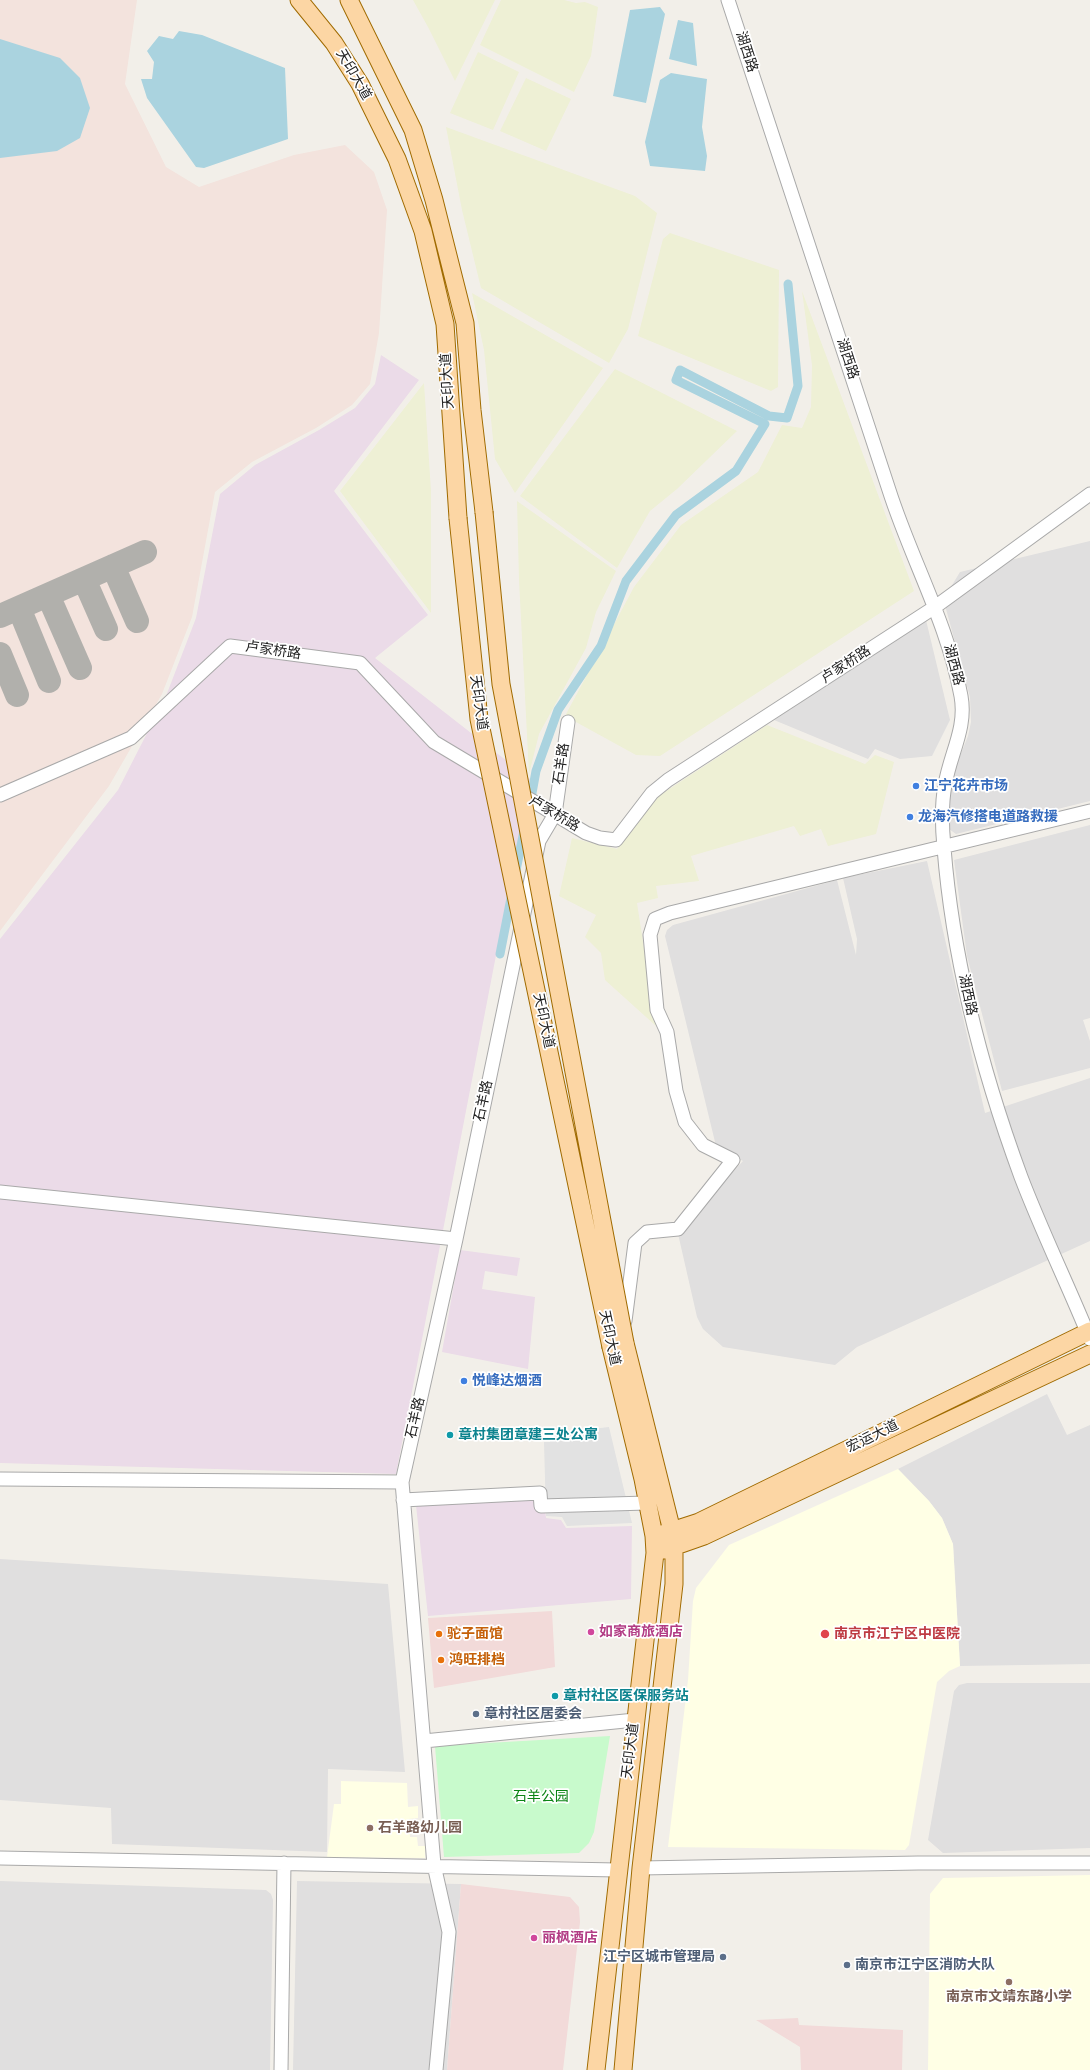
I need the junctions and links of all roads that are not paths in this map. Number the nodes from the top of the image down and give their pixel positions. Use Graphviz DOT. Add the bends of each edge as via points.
graph roads {
  1 [pos="299,0"];
  2 [pos="349,0"];
  3 [pos="728,0"];
  4 [pos="1090,494"];
  5 [pos="935,607"];
  6 [pos="568,722"];
  7 [pos="0,795"];
  8 [pos="1090,811"];
  9 [pos="555,814"];
  10 [pos="944,848"];
  11 [pos="0,1192"];
  12 [pos="456,1239"];
  13 [pos="1089,1334"];
  14 [pos="618,1345"];
  15 [pos="1090,1354"];
  16 [pos="0,1479"];
  17 [pos="402,1482"];
  18 [pos="403,1500"];
  19 [pos="647,1503"];
  20 [pos="672,1531"];
  21 [pos="654,1544"];
  22 [pos="674,1547"];
  23 [pos="635,1720"];
  24 [pos="424,1741"];
  25 [pos="0,1858"];
  26 [pos="284,1863"];
  27 [pos="1090,1863"];
  28 [pos="434,1865"];
  29 [pos="641,1868"];
  30 [pos="617,1870"];
  31 [pos="280,2070"];
  32 [pos="436,2070"];
  33 [pos="596,2070"];
  34 [pos="623,2070"];
  1 -- 14 [label="main road, 天印大道, bridge" via="334,43 360,84 397,159 424,231 445,324 458,518 479,719"];
  2 -- 14 [label="main road, 天印大道, bridge" via="413,130 434,200 465,323 501,684"];
  3 -- 5 [label="street, 湖西路" via="809,241 890,495"];
  4 -- 5 [label="street, 卢家桥路"];
  5 -- 9 [label="street, 卢家桥路" via="668,780 652,793 616,840 586,833"];
  5 -- 10 [label="street, 湖西路" via="950,650 962,699 962,725 945,782 942,811"];
  6 -- 9 [label="street, 石羊路"];
  7 -- 9 [label="street, 卢家桥路" via="131,738 230,646 360,663 434,742"];
  8 -- 10 [label="street"];
  9 -- 12 [label="street, 石羊路" via="539,841"];
  10 -- 13 [label="street, 湖西路" via="952,919 969,1011 980,1049 1022,1178"];
  10 -- 14 [label="street" via="670,913 655,919 650,935 657,1010 667,1032 676,1091 685,1122 703,1145 733,1160 678,1228 647,1232 635,1244"];
  11 -- 12 [label="street"];
  12 -- 17 [label="street, 石羊路"];
  13 -- 20 [label="main road, 宏运大道" via="699,1522"];
  14 -- 19 [label="main road, 天印大道"];
  14 -- 20 [label="main road, 天印大道"];
  15 -- 22 [label="main road, 宏运大道" via="704,1536"];
  16 -- 17 [label="street"];
  17 -- 18 [label="street, 石羊路"];
  18 -- 19 [label="street" via="540,1493 541,1506"];
  18 -- 24 [label="street, 石羊路"];
  19 -- 21 [label="main road, 天印大道"];
  20 -- 21 [label="main road, 宏运大道"];
  20 -- 22 [label="main road, 天印大道"];
  21 -- 22 [label="main road, 宏运大道"];
  21 -- 23 [label="main road, 天印大道"];
  22 -- 29 [label="main road, 天印大道" via="674,1584"];
  23 -- 24 [label="street"];
  23 -- 30 [label="main road, 天印大道"];
  24 -- 28 [label="street, 石羊路"];
  25 -- 26 [label="street"];
  26 -- 28 [label="street"];
  26 -- 31 [label="street"];
  27 -- 29 [label="street"];
  28 -- 30 [label="street"];
  28 -- 32 [label="street, 石羊路" via="449,1932"];
  29 -- 34 [label="main road, 天印大道"];
  30 -- 33 [label="main road, 天印大道"];
}
